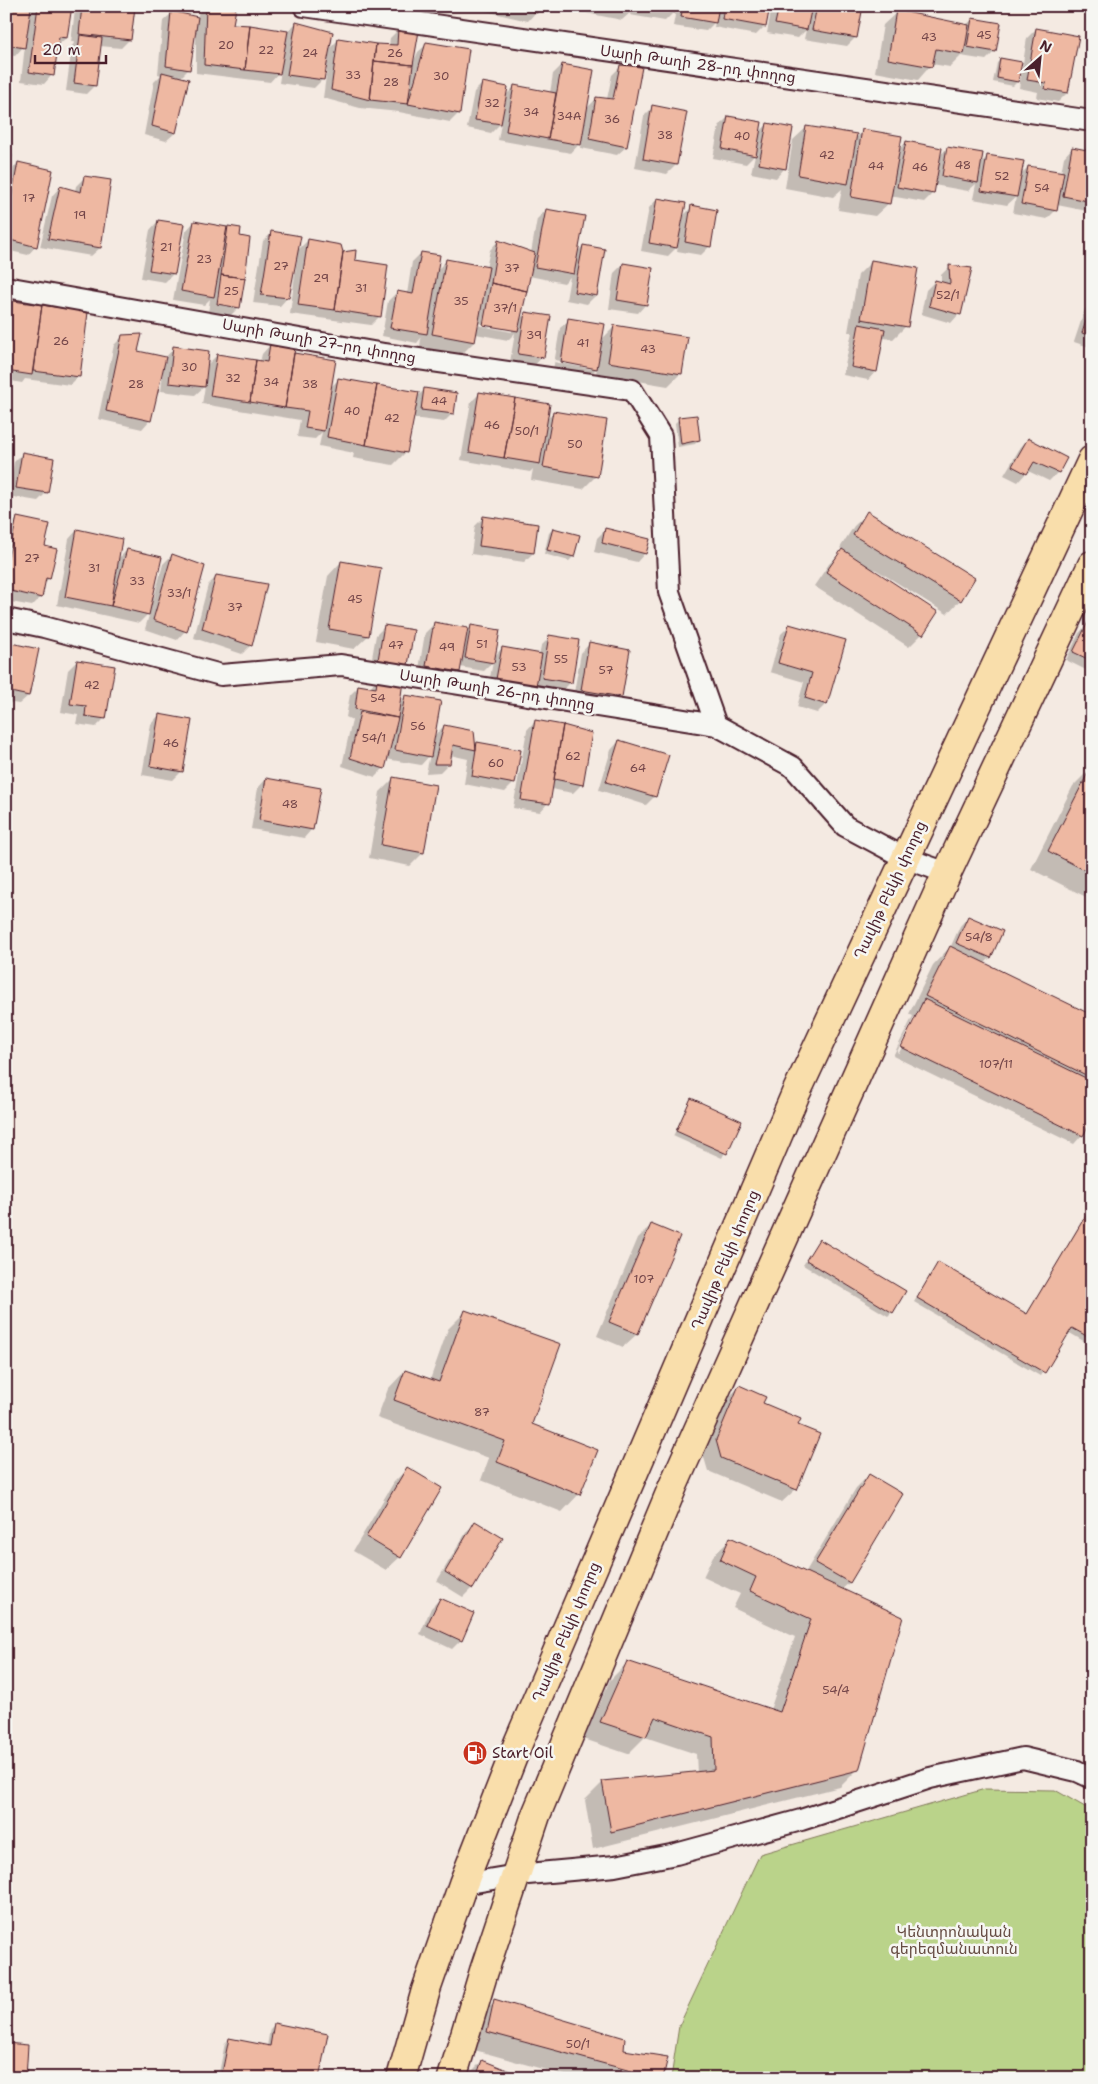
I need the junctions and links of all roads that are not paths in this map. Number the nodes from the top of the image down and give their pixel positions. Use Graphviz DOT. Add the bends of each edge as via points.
graph roads {
  1 [pos="304,6"];
  2 [pos="1092,121"];
  3 [pos="6,287"];
  4 [pos="1092,460"];
  5 [pos="1092,565"];
  6 [pos="6,619"];
  7 [pos="716,725"];
  8 [pos="905,858"];
  9 [pos="947,873"];
  10 [pos="1092,1778"];
  11 [pos="517,1875"];
  12 [pos="463,1884"];
  13 [pos="401,2078"];
  14 [pos="452,2078"];
  1 -- 2 [label="street, Սարի Թաղի 28-րդ փողոց"];
  3 -- 7 [label="street, Սարի Թաղի 27-րդ փողոց" via="384,354 632,390 661,436 669,592"];
  4 -- 8 [label="main road, Դավիթ Բեկի փողոց"];
  5 -- 9 [label="main road"];
  6 -- 7 [label="street, Սարի Թաղի 26-րդ փողոց" via="44,626 221,675 340,665"];
  7 -- 8 [label="street, Սարի Թաղի 26-րդ փողոց" via="793,767 845,826"];
  8 -- 9 [label="street, Սարի Թաղի 26-րդ փողոց"];
  8 -- 12 [label="main road, Դավիթ Բեկի փողոց" via="792,1102 519,1741"];
  9 -- 11 [label="main road" via="673,1486 536,1815"];
  10 -- 11 [label="street" via="1077,1771 1023,1758 930,1778 801,1820 676,1854 615,1866"];
  11 -- 12 [label="street"];
  11 -- 14 [label="main road"];
  12 -- 13 [label="main road, Դավիթ Բեկի փողոց" via="426,1990"];
}
